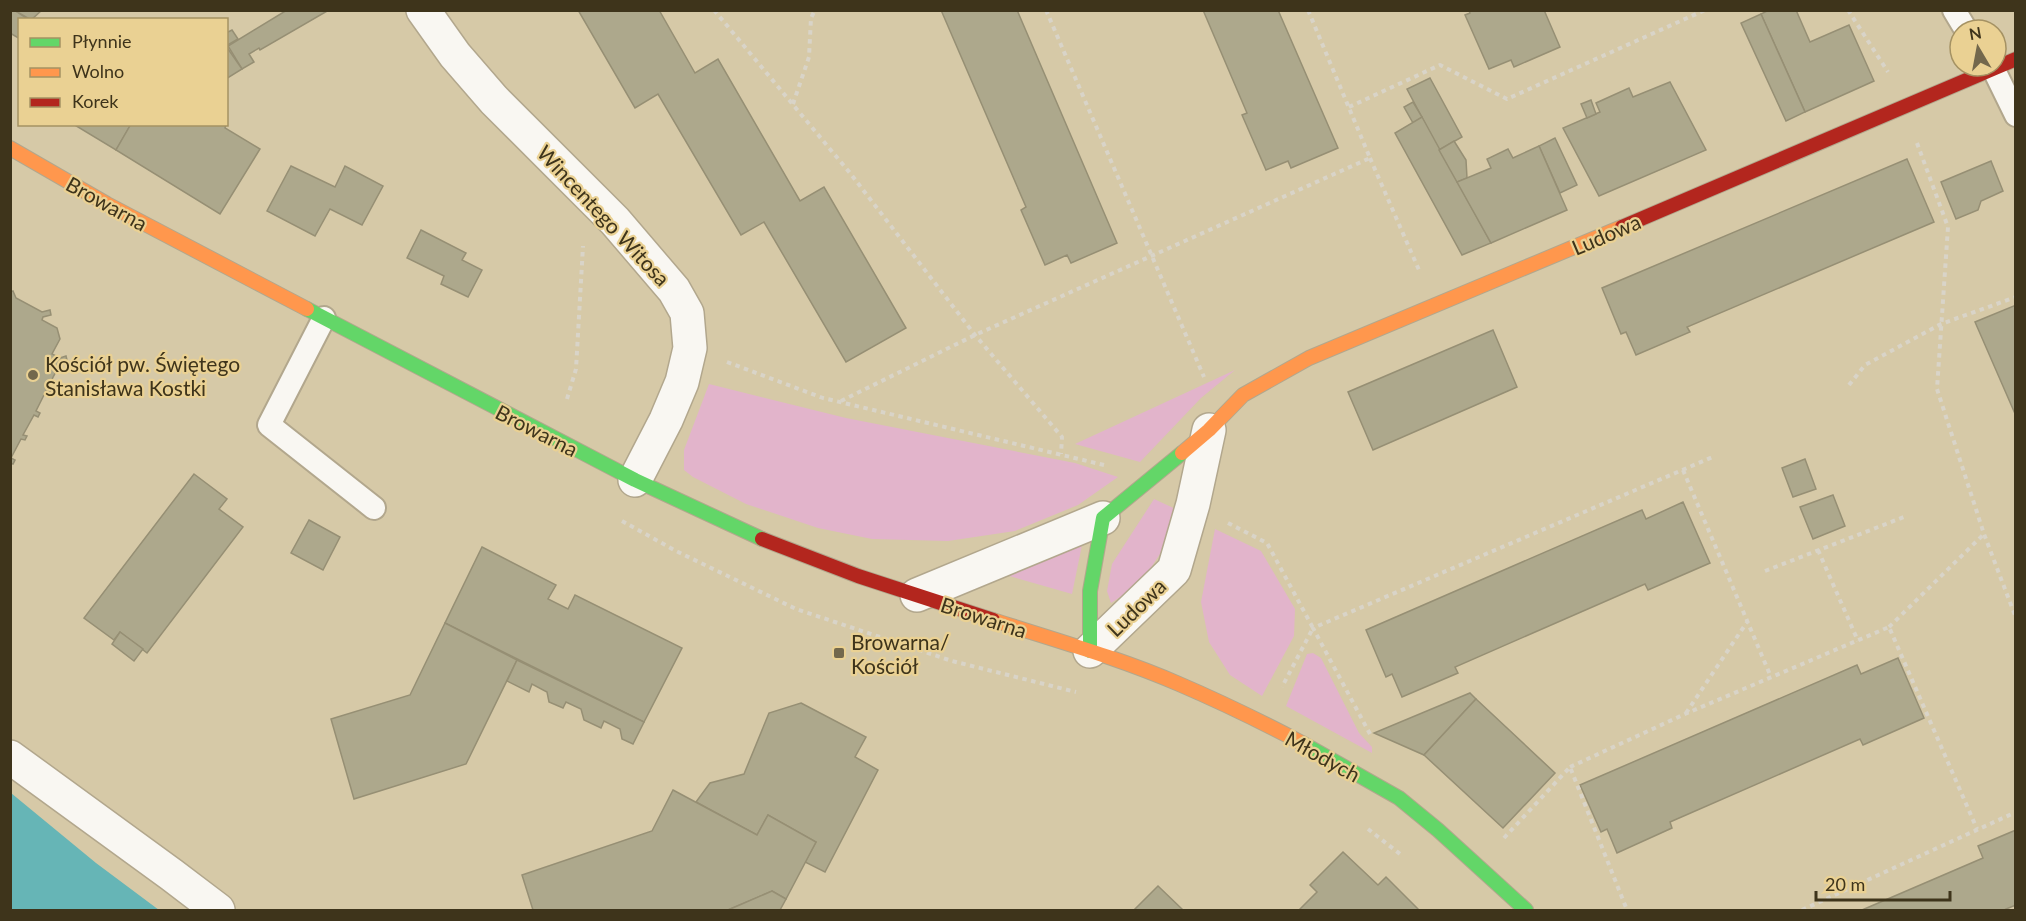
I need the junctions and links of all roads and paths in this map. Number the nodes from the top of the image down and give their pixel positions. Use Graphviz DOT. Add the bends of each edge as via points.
graph roads {
  1 [pos="423,10"];
  2 [pos="714,10"];
  3 [pos="815,10"];
  4 [pos="1046,10"];
  5 [pos="1308,10"];
  6 [pos="1705,10"];
  7 [pos="1848,10"];
  8 [pos="1969,78"];
  9 [pos="1998,78"];
  10 [pos="792,104"];
  11 [pos="1349,107"];
  12 [pos="1904,107"];
  13 [pos="2016,115"];
  14 [pos="10,148"];
  15 [pos="1371,158"];
  16 [pos="596,202"];
  17 [pos="1152,256"];
  18 [pos="1421,275"];
  19 [pos="2016,297"];
  20 [pos="324,318"];
  21 [pos="1941,324"];
  22 [pos="975,335"];
  23 [pos="690,348"];
  24 [pos="1204,377"];
  25 [pos="1849,385"];
  26 [pos="840,402"];
  27 [pos="564,409"];
  28 [pos="1209,430"];
  29 [pos="1061,454"];
  30 [pos="1715,456"];
  31 [pos="1683,470"];
  32 [pos="635,480"];
  33 [pos="1146,482"];
  34 [pos="1193,504"];
  35 [pos="374,508"];
  36 [pos="1904,517"];
  37 [pos="1103,518"];
  38 [pos="1984,534"];
  39 [pos="1818,550"];
  40 [pos="1765,571"];
  41 [pos="917,595"];
  42 [pos="2016,618"];
  43 [pos="1748,621"];
  44 [pos="1889,627"];
  45 [pos="1313,628"];
  46 [pos="1858,641"];
  47 [pos="1090,651"];
  48 [pos="1771,677"];
  49 [pos="1685,714"];
  50 [pos="1263,722"];
  51 [pos="1375,741"];
  52 [pos="10,757"];
  53 [pos="1570,767"];
  54 [pos="2016,812"];
  55 [pos="1977,829"];
  56 [pos="1496,834"];
  57 [pos="1503,839"];
  58 [pos="1511,846"];
  59 [pos="218,910"];
  60 [pos="1526,910"];
  61 [pos="1627,910"];
  62 [pos="1802,910"];
  1 -- 16 [label="street, Wincentego Witosa" via="494,100"];
  2 -- 10 [label="path"];
  3 -- 10 [label="path" via="809,57"];
  4 -- 17 [label="path"];
  5 -- 11 [label="path"];
  6 -- 11 [label="path" via="1507,99 1440,65"];
  7 -- 12 [label="path" via="1894,81"];
  8 -- 12 [label="street, Ludowa"];
  9 -- 13 [label="lane"];
  10 -- 22 [label="path"];
  11 -- 15 [label="path"];
  12 -- 21 [label="path" via="1948,227"];
  12 -- 28 [label="street, Ludowa" via="1309,358 1243,395"];
  14 -- 20 [label="street, Browarna" via="107,204"];
  15 -- 17 [label="path"];
  15 -- 18 [label="path"];
  16 -- 23 [label="street, Wincentego Witosa" via="674,290 687,313"];
  16 -- 27 [label="path" via="583,246 576,369"];
  17 -- 22 [label="path"];
  17 -- 24 [label="path"];
  19 -- 21 [label="path"];
  20 -- 32 [label="street, Browarna"];
  20 -- 35 [label="lane" via="269,425"];
  21 -- 25 [label="path" via="1865,364"];
  21 -- 38 [label="path" via="1937,388"];
  22 -- 26 [label="path"];
  22 -- 29 [label="path" via="1062,437"];
  23 -- 26 [label="path"];
  23 -- 32 [label="street, Wincentego Witosa" via="682,382"];
  26 -- 29 [label="path"];
  28 -- 33 [label="street, Ludowa"];
  28 -- 34 [label="street, Ludowa"];
  29 -- 33 [label="path" via="1114,468"];
  30 -- 31 [label="path"];
  31 -- 43 [label="path"];
  31 -- 45 [label="path"];
  32 -- 41 [label="street, Browarna" via="757,537"];
  33 -- 37 [label="street, Ludowa"];
  34 -- 45 [label="path" via="1267,543"];
  34 -- 47 [label="street, Ludowa" via="1174,570"];
  36 -- 39 [label="path"];
  37 -- 41 [label="street, Ludowa"];
  37 -- 47 [label="street, Ludowa" via="1090,591"];
  38 -- 42 [label="path"];
  38 -- 44 [label="path"];
  39 -- 40 [label="path"];
  39 -- 46 [label="path"];
  41 -- 47 [label="street, Browarna"];
  43 -- 48 [label="path"];
  43 -- 49 [label="path"];
  44 -- 46 [label="path"];
  44 -- 55 [label="path"];
  45 -- 50 [label="path"];
  45 -- 51 [label="path"];
  46 -- 48 [label="path"];
  47 -- 50 [label="street, Młodych" via="1177,683"];
  48 -- 49 [label="path"];
  49 -- 53 [label="path"];
  50 -- 60 [label="street, Młodych" via="1398,798"];
  52 -- 59 [label="street"];
  53 -- 57 [label="path"];
  53 -- 61 [label="path"];
  54 -- 55 [label="path"];
  55 -- 62 [label="path"];
  56 -- 57 [label="path"];
  57 -- 58 [label="path"];
}
